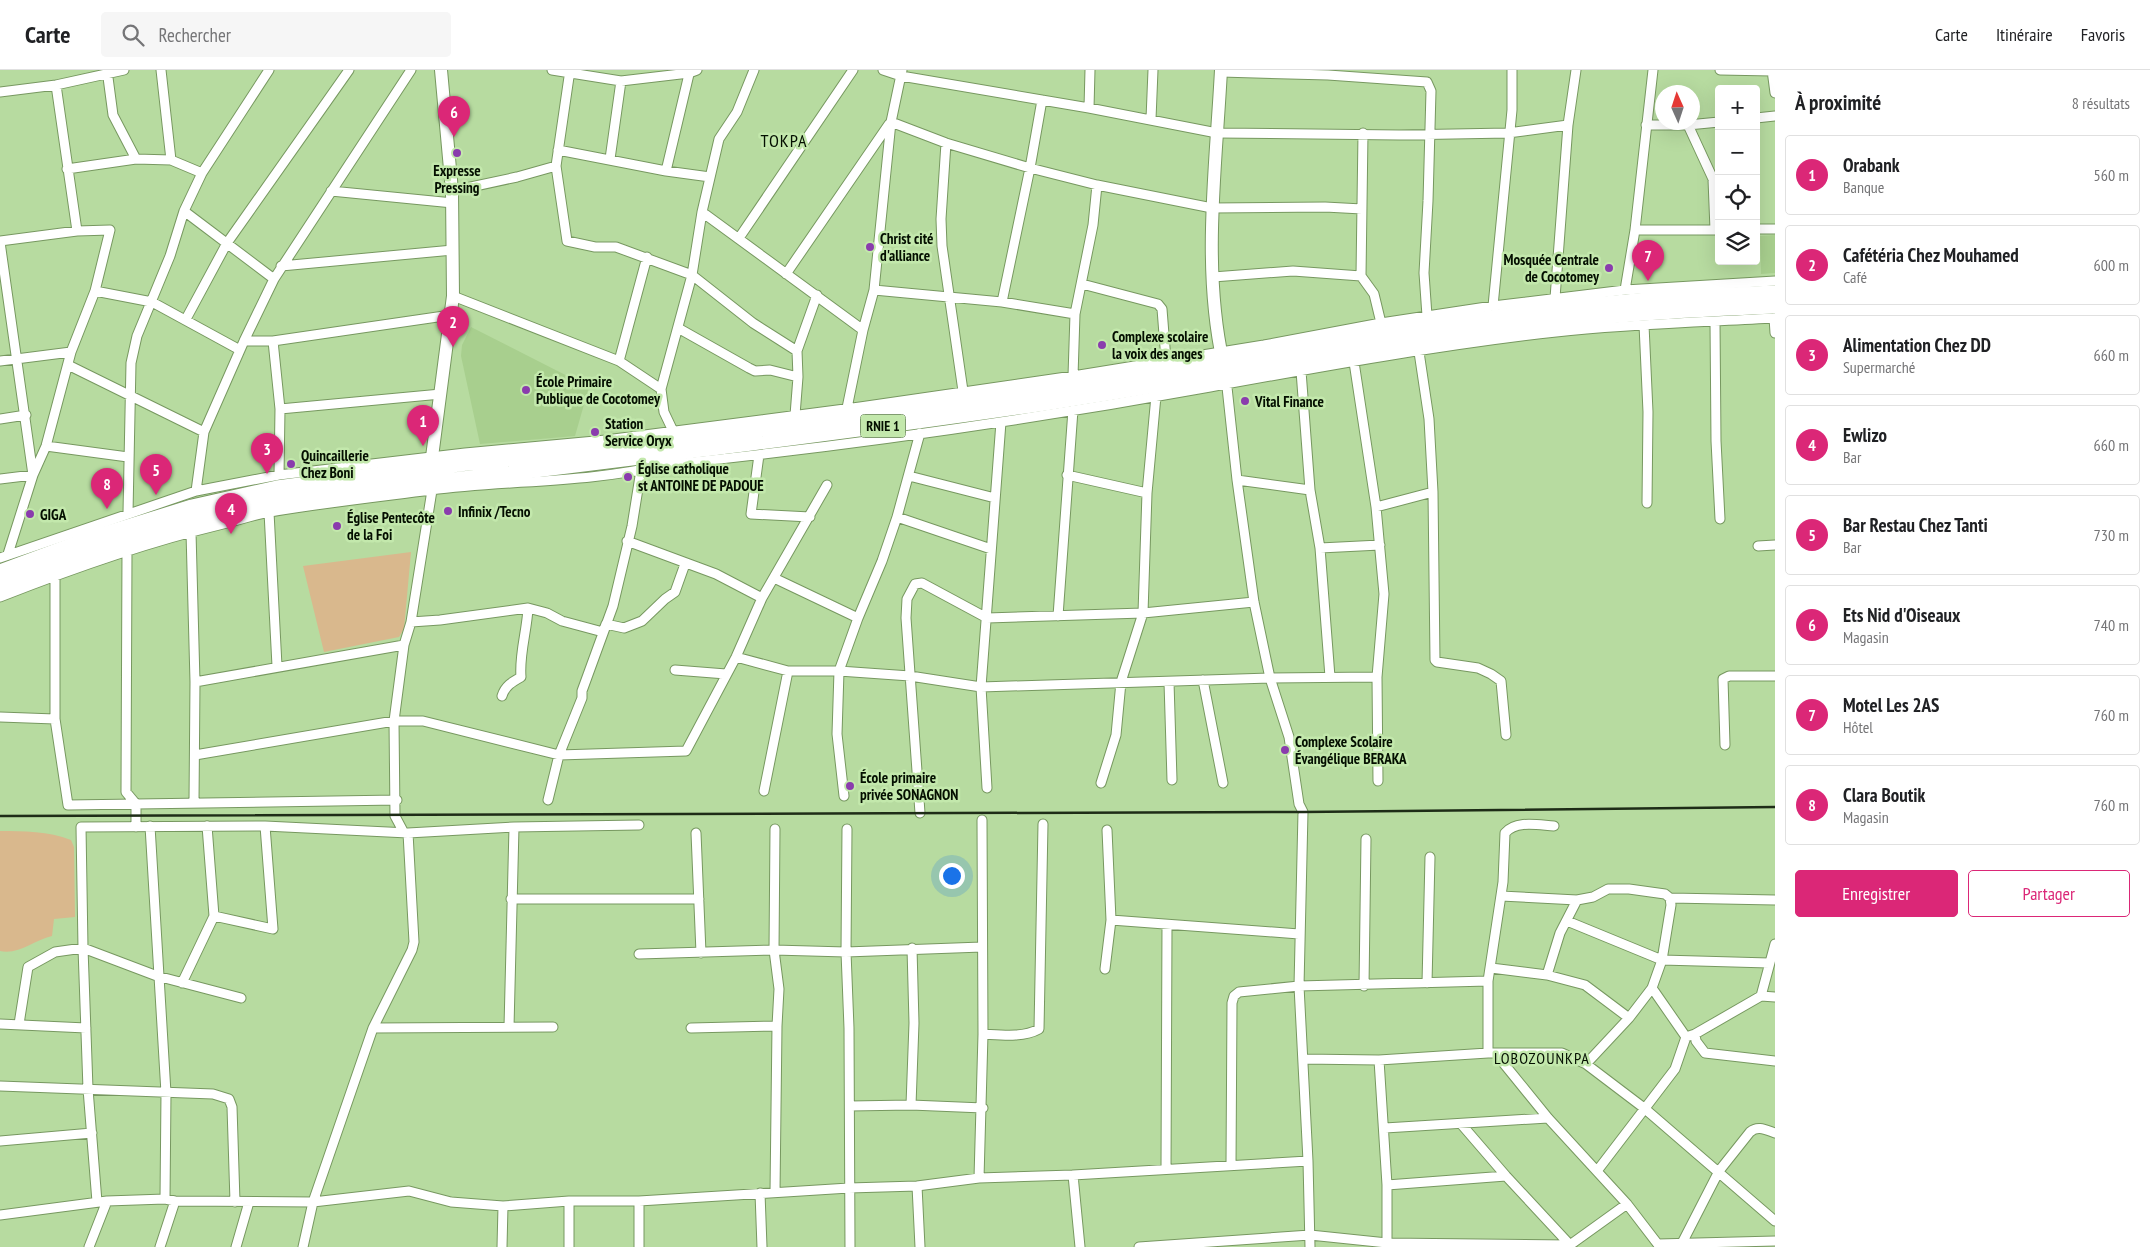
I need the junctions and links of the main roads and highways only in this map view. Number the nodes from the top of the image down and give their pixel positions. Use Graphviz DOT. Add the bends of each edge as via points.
graph roads {
  1 [pos="441,70"];
  2 [pos="1221,71"];
  3 [pos="1775,293"];
  4 [pos="1775,314"];
  5 [pos="1224,368"];
  6 [pos="432,462"];
  7 [pos="433,486"];
  8 [pos="0,572"];
  9 [pos="0,586"];
  1 -- 6 [label="main road" via="453,197 453,296"];
  2 -- 5 [label="main road" via="1212,208 1213,277"];
  3 -- 5 [label="highway, RNIE 1" via="1571,306 1438,325"];
  4 -- 5 [label="highway, RNIE 1" via="1627,314 1572,319"];
  5 -- 6 [label="highway, RNIE 1" via="607,450"];
  5 -- 7 [label="highway, RNIE 1" via="862,429"];
  6 -- 7 [label="main road"];
  6 -- 8 [label="highway, RNIE 1" via="277,488 192,508 89,539"];
  7 -- 9 [label="highway, RNIE 1" via="277,502 196,521 92,552"];
}
